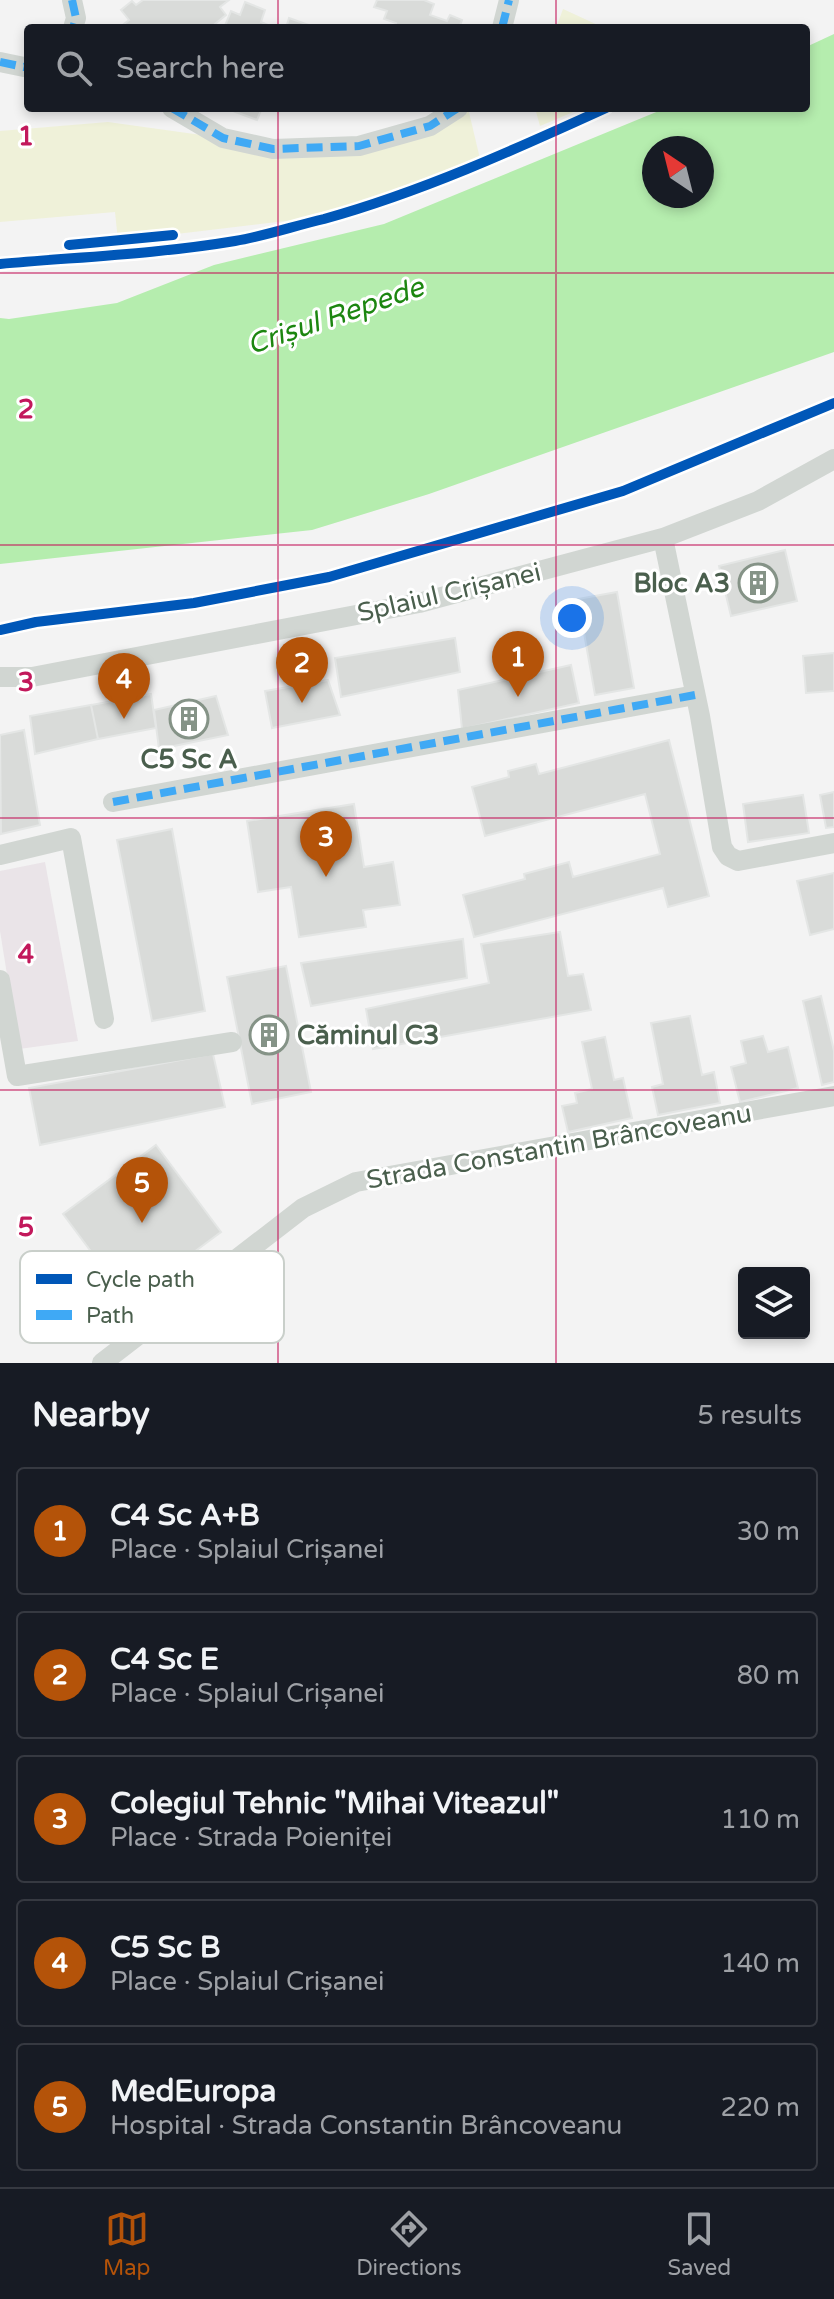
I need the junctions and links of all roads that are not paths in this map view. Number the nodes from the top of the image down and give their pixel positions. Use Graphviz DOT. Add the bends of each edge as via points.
graph roads {
  1 [pos="72,0"];
  2 [pos="509,0"];
  3 [pos="74,24"];
  4 [pos="503,24"];
  5 [pos="0,62"];
  6 [pos="24,67"];
  7 [pos="179,112"];
  8 [pos="452,112"];
  9 [pos="834,459"];
  10 [pos="663,538"];
  11 [pos="0,677"];
  12 [pos="695,695"];
  13 [pos="113,802"];
  14 [pos="834,843"];
  15 [pos="0,855"];
  16 [pos="0,984"];
  17 [pos="104,1019"];
  18 [pos="232,1042"];
  19 [pos="834,1096"];
  20 [pos="247,1251"];
  21 [pos="128,1343"];
  22 [pos="102,1363"];
  1 -- 3 [label="street"];
  2 -- 4 [label="street"];
  5 -- 6 [label="street"];
  7 -- 8 [label="street" via="223,138 273,149 359,146 430,126"];
  9 -- 10 [label="street, Splaiul Crișanei" via="758,501"];
  10 -- 11 [label="street, Splaiul Crișanei" via="419,603 32,677"];
  10 -- 12 [label="street"];
  12 -- 13 [label="street"];
  12 -- 14 [label="street" via="722,847 728,856 738,861"];
  15 -- 17 [label="street" via="71,838"];
  16 -- 18 [label="street" via="17,1076"];
  19 -- 20 [label="street, Strada Constantin Brâncoveanu" via="356,1182 303,1208"];
  21 -- 22 [label="street, Strada Constantin Brâncoveanu"];
}
